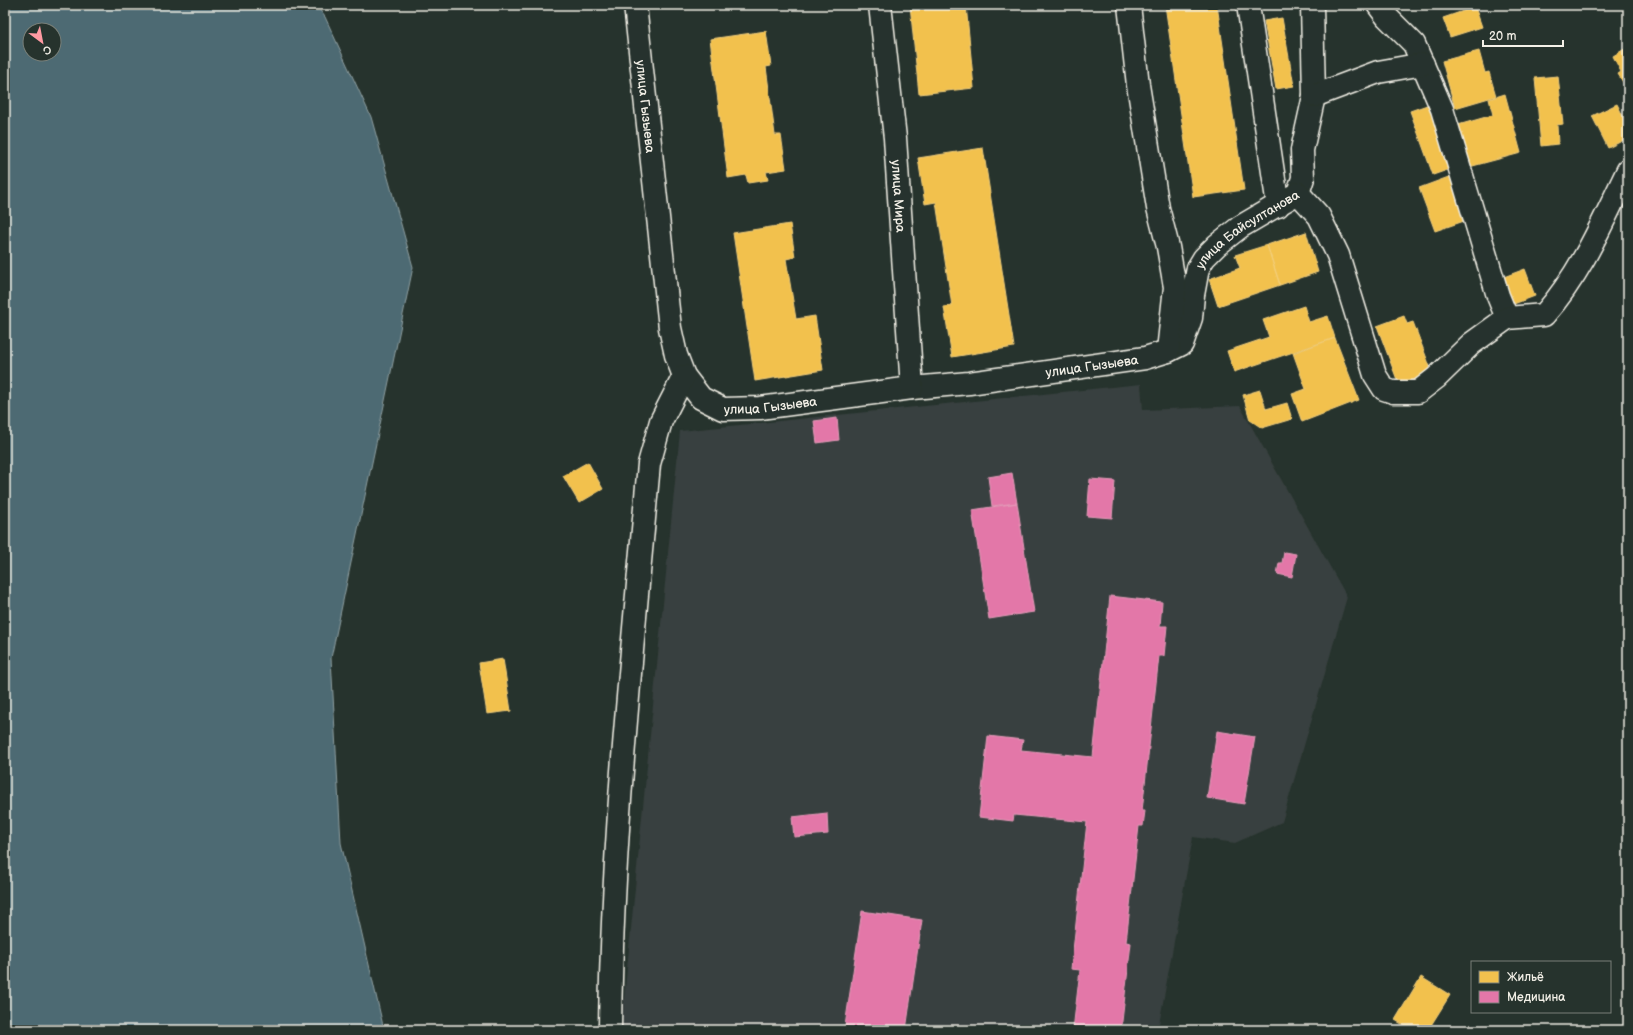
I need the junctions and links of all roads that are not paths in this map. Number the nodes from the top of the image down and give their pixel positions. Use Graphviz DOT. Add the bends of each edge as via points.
graph roads {
  1 [pos="635,5"];
  2 [pos="880,5"];
  3 [pos="1129,5"];
  4 [pos="1248,5"];
  5 [pos="1312,5"];
  6 [pos="1378,5"];
  7 [pos="1423,64"];
  8 [pos="1314,96"];
  9 [pos="1628,170"];
  10 [pos="1298,193"];
  11 [pos="1278,206"];
  12 [pos="1507,318"];
  13 [pos="1168,351"];
  14 [pos="684,376"];
  15 [pos="912,388"];
  16 [pos="610,1030"];
  1 -- 14 [label="street, улица Гызыева" via="670,328"];
  2 -- 15 [label="street, улица Мира" via="894,138"];
  3 -- 13 [label="street" via="1138,85 1158,208 1175,287"];
  4 -- 11 [label="street"];
  5 -- 8 [label="street, улица Байсултанова"];
  6 -- 7 [label="street" via="1414,44"];
  7 -- 8 [label="street" via="1378,72"];
  7 -- 12 [label="street" via="1442,109 1495,288"];
  8 -- 10 [label="street, улица Байсултанова" via="1302,150 1303,178"];
  9 -- 12 [label="street" via="1589,250 1562,295 1544,315"];
  10 -- 11 [label="street, улица Байсултанова"];
  10 -- 12 [label="street" via="1319,216 1338,255 1375,375 1384,389 1394,392 1418,392 1471,344"];
  11 -- 13 [label="street, улица Байсултанова" via="1217,244 1204,258 1198,268 1191,318 1182,344"];
  13 -- 15 [label="street, улица Гызыева" via="1138,359"];
  14 -- 15 [label="street, улица Гызыева" via="701,398 723,409 760,408"];
  14 -- 16 [label="street" via="661,421 649,464 622,766 611,945"];
}
